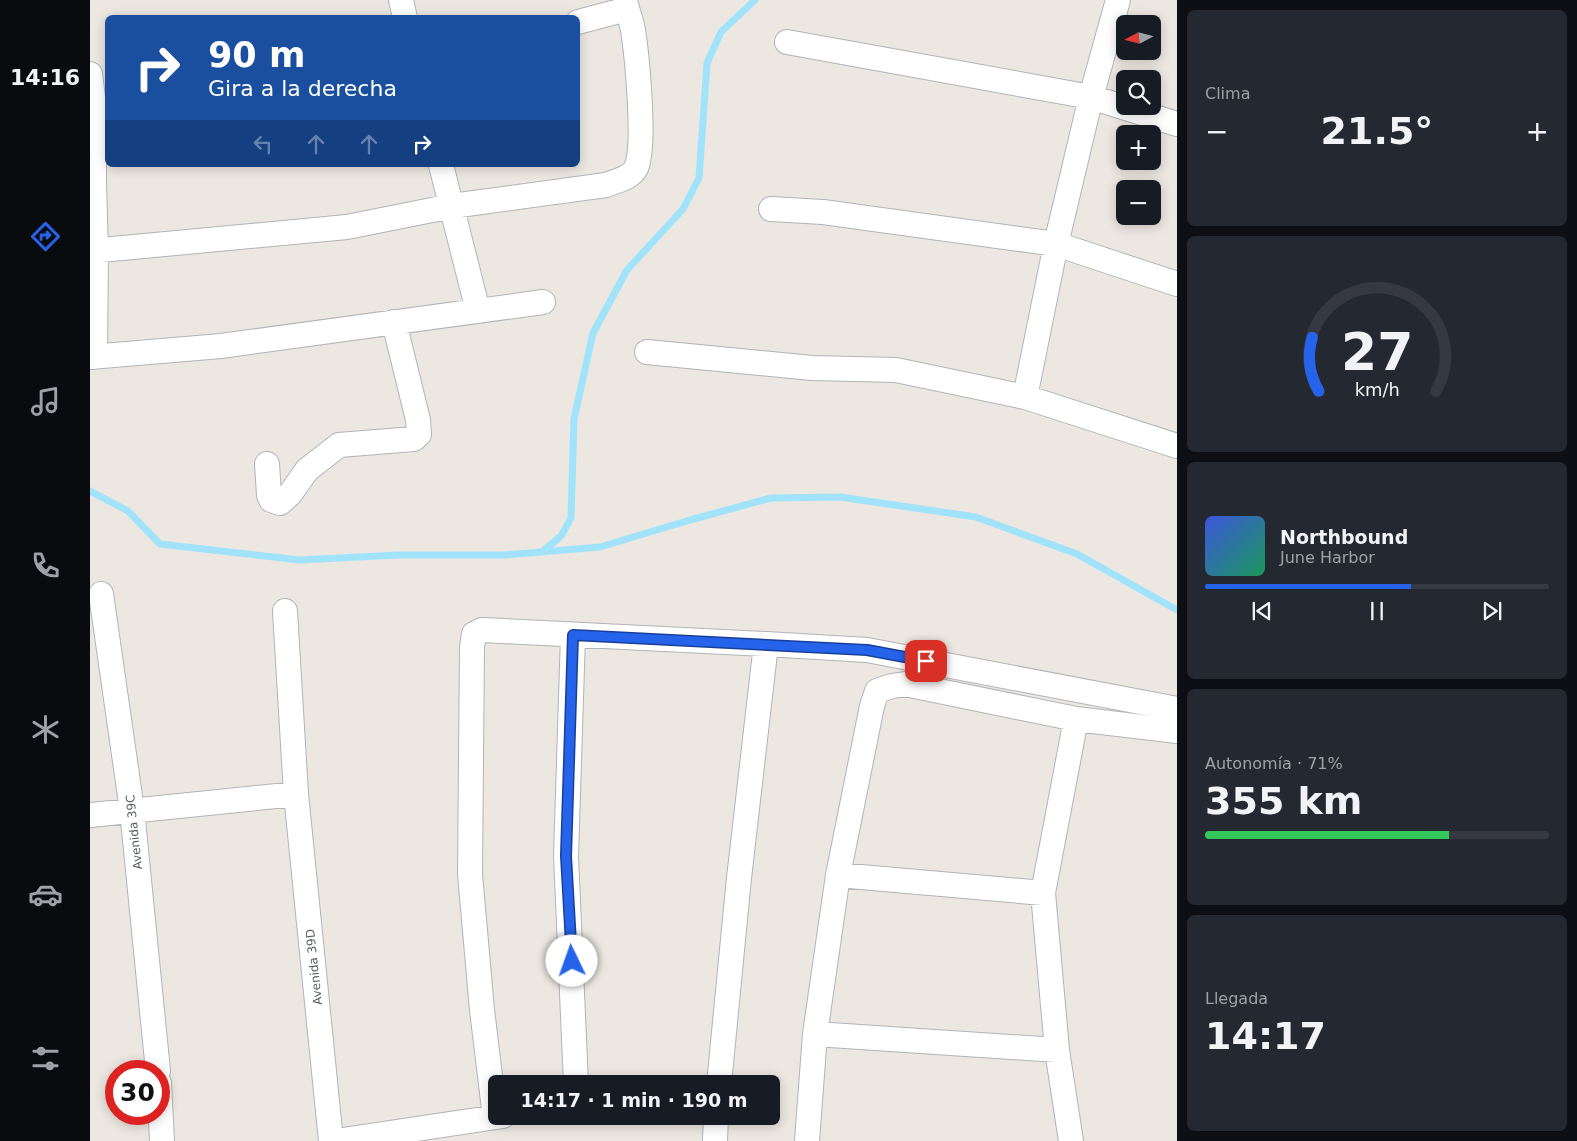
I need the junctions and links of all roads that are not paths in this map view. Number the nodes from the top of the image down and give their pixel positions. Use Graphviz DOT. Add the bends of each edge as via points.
graph roads {
  1 [pos="401,0"];
  2 [pos="1118,0"];
  3 [pos="626,4"];
  4 [pos="404,15"];
  5 [pos="580,21"];
  6 [pos="787,42"];
  7 [pos="90,74"];
  8 [pos="1091,97"];
  9 [pos="1177,124"];
  10 [pos="100,150"];
  11 [pos="442,167"];
  12 [pos="452,206"];
  13 [pos="771,209"];
  14 [pos="1056,244"];
  15 [pos="93,251"];
  16 [pos="1177,284"];
  17 [pos="543,302"];
  18 [pos="478,311"];
  19 [pos="394,322"];
  20 [pos="647,352"];
  21 [pos="92,357"];
  22 [pos="1025,397"];
  23 [pos="1177,446"];
  24 [pos="267,464"];
  25 [pos="101,594"];
  26 [pos="285,612"];
  27 [pos="573,635"];
  28 [pos="766,644"];
  29 [pos="1177,709"];
  30 [pos="1076,719"];
  31 [pos="1177,731"];
  32 [pos="296,794"];
  33 [pos="132,810"];
  34 [pos="90,815"];
  35 [pos="838,875"];
  36 [pos="1043,893"];
  37 [pos="815,1034"];
  38 [pos="1057,1050"];
  39 [pos="157,1060"];
  40 [pos="492,1075"];
  41 [pos="576,1075"];
  42 [pos="720,1075"];
  43 [pos="488,1119"];
  44 [pos="161,1125"];
  45 [pos="716,1125"];
  46 [pos="162,1141"];
  47 [pos="331,1141"];
  48 [pos="336,1141"];
  49 [pos="715,1141"];
  50 [pos="807,1141"];
  51 [pos="1071,1141"];
  1 -- 4 [label="street"];
  2 -- 8 [label="street"];
  3 -- 5 [label="street"];
  3 -- 12 [label="street" via="633,29 639,93 640,148 636,169 606,185"];
  6 -- 8 [label="street"];
  7 -- 10 [label="street"];
  8 -- 9 [label="street"];
  8 -- 14 [label="street"];
  10 -- 15 [label="street"];
  11 -- 12 [label="street"];
  12 -- 15 [label="street" via="347,227"];
  12 -- 18 [label="street"];
  13 -- 14 [label="street" via="823,212"];
  14 -- 16 [label="street"];
  14 -- 22 [label="street"];
  15 -- 21 [label="street"];
  17 -- 18 [label="street"];
  18 -- 19 [label="street"];
  19 -- 21 [label="street" via="221,346"];
  19 -- 24 [label="street" via="419,434 414,439 339,445 307,470 280,503 269,495"];
  20 -- 22 [label="street" via="812,368 896,370"];
  22 -- 23 [label="street"];
  25 -- 33 [label="street, Avenida 39C"];
  26 -- 32 [label="street, Avenida 39D"];
  27 -- 28 [label="street"];
  27 -- 40 [label="street" via="482,630 474,634 470,874 482,1010"];
  27 -- 41 [label="street" via="566,856"];
  28 -- 29 [label="street" via="867,650"];
  28 -- 42 [label="street"];
  30 -- 31 [label="street"];
  30 -- 35 [label="street" via="905,684 877,691"];
  30 -- 36 [label="street"];
  32 -- 33 [label="street"];
  32 -- 47 [label="street, Avenida 39D"];
  33 -- 34 [label="street"];
  33 -- 39 [label="street, Avenida 39C"];
  35 -- 36 [label="street"];
  35 -- 37 [label="street"];
  36 -- 38 [label="street"];
  37 -- 38 [label="street"];
  37 -- 50 [label="street"];
  38 -- 51 [label="street"];
  43 -- 48 [label="street"];
  44 -- 46 [label="street"];
  45 -- 49 [label="street"];
}
